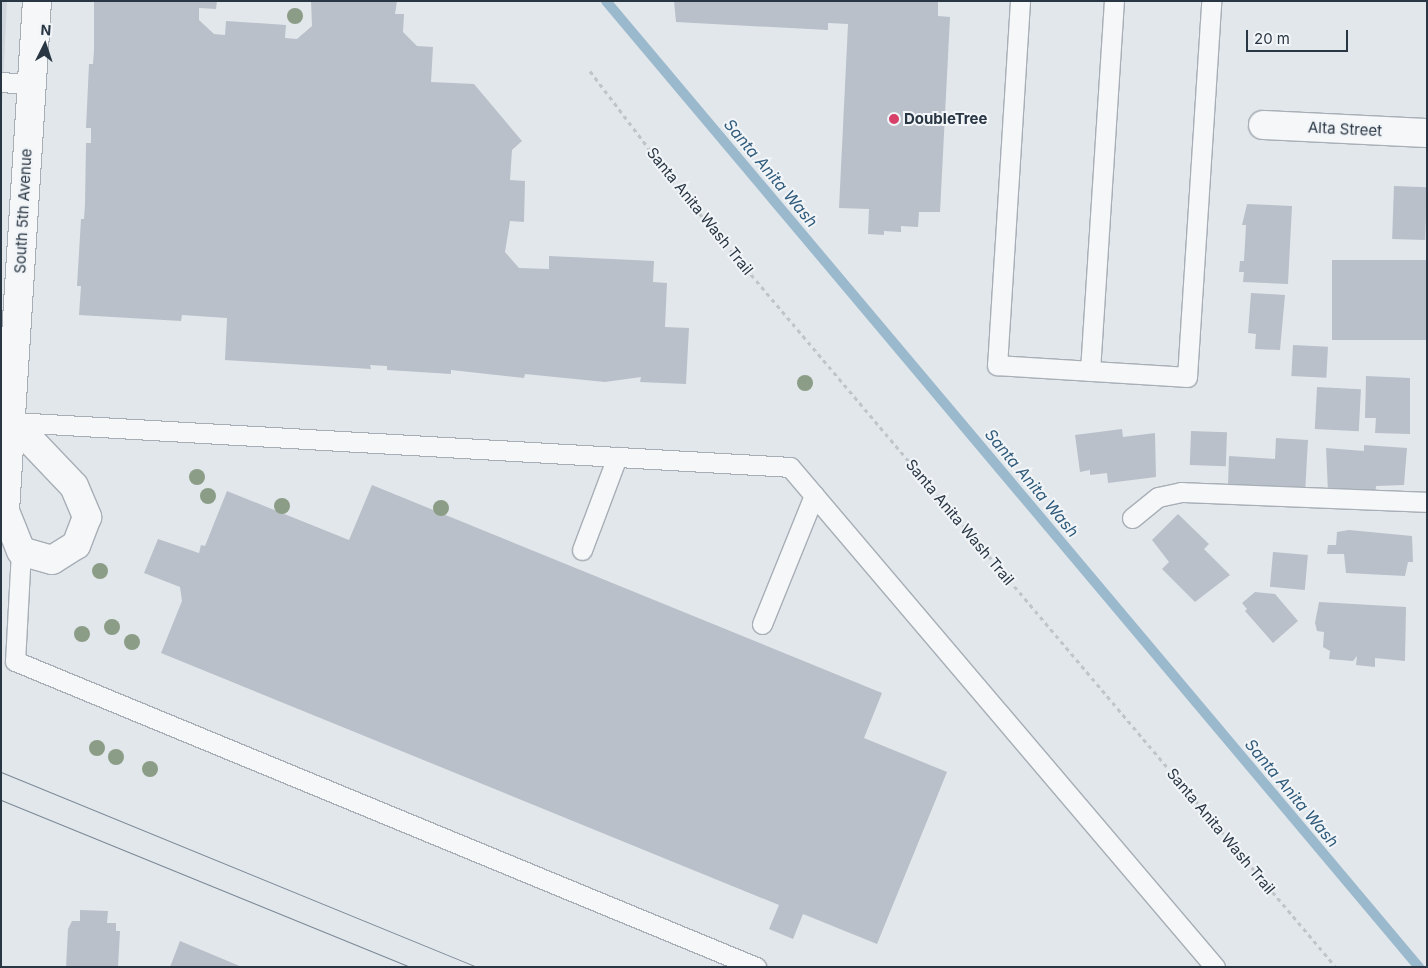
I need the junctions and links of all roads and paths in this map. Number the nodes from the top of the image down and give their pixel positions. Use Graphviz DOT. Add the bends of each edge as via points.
graph roads {
  1 [pos="37,1"];
  2 [pos="1020,1"];
  3 [pos="1114,1"];
  4 [pos="1210,1"];
  5 [pos="590,71"];
  6 [pos="1,82"];
  7 [pos="29,84"];
  8 [pos="1263,125"];
  9 [pos="1427,133"];
  10 [pos="1090,371"];
  11 [pos="13,422"];
  12 [pos="617,457"];
  13 [pos="5,462"];
  14 [pos="814,495"];
  15 [pos="1427,502"];
  16 [pos="1132,518"];
  17 [pos="582,550"];
  18 [pos="21,551"];
  19 [pos="762,624"];
  20 [pos="756,967"];
  21 [pos="1215,967"];
  22 [pos="1336,967"];
  1 -- 7 [label="street, South 5th Avenue"];
  2 -- 10 [label="lane" via="997,365"];
  3 -- 10 [label="lane"];
  4 -- 10 [label="lane" via="1187,377"];
  5 -- 22 [label="path, Santa Anita Wash Trail" via="684,195"];
  6 -- 7 [label="lane"];
  7 -- 11 [label="street, South 5th Avenue"];
  8 -- 9 [label="street, Alta Street"];
  11 -- 12 [label="lane"];
  11 -- 13 [label="street, South 5th Avenue"];
  11 -- 18 [label="street" via="74,486 87,517 76,545 52,560"];
  12 -- 14 [label="lane" via="790,467"];
  12 -- 17 [label="lane"];
  13 -- 18 [label="street, South 5th Avenue" via="5,511"];
  14 -- 19 [label="lane"];
  14 -- 21 [label="lane"];
  15 -- 16 [label="lane" via="1181,492 1158,497"];
  18 -- 20 [label="lane" via="15,661"];
}
